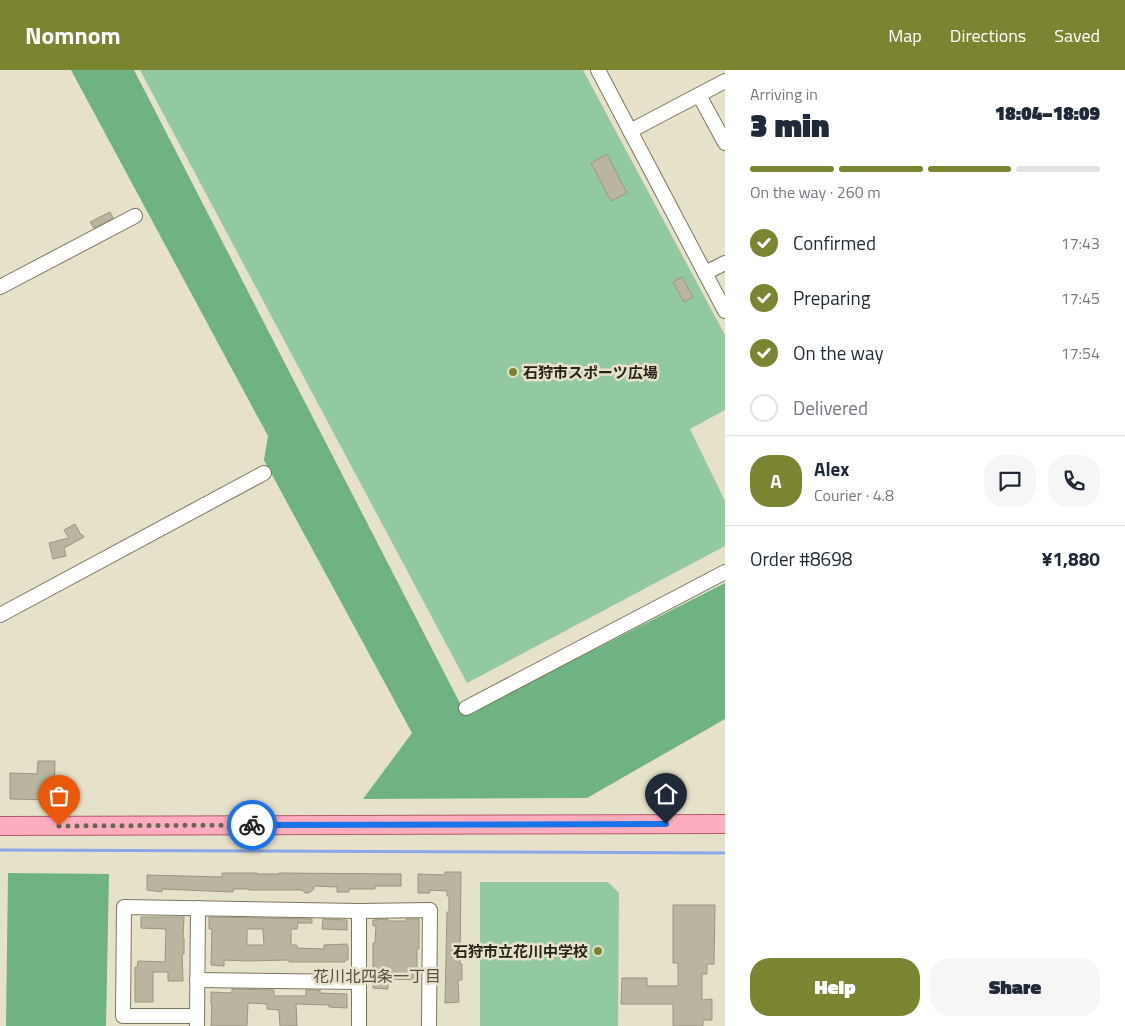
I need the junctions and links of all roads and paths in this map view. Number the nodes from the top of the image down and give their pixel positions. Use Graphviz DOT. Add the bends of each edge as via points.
graph roads {
  1 [pos="598,70"];
  2 [pos="725,81"];
  3 [pos="699,94"];
  4 [pos="630,131"];
  5 [pos="725,144"];
  6 [pos="135,216"];
  7 [pos="725,263"];
  8 [pos="705,273"];
  9 [pos="0,287"];
  10 [pos="725,311"];
  11 [pos="264,473"];
  12 [pos="725,572"];
  13 [pos="0,615"];
  14 [pos="466,708"];
  15 [pos="725,824"];
  16 [pos="0,826"];
  17 [pos="198,908"];
  18 [pos="359,911"];
  19 [pos="197,980"];
  20 [pos="359,982"];
  21 [pos="197,1021"];
  22 [pos="359,1026"];
  23 [pos="429,1026"];
  1 -- 4 [label="street"];
  2 -- 3 [label="street"];
  3 -- 4 [label="street"];
  3 -- 5 [label="street"];
  4 -- 8 [label="street"];
  6 -- 9 [label="street"];
  7 -- 8 [label="street"];
  8 -- 10 [label="street"];
  11 -- 13 [label="street"];
  12 -- 14 [label="street"];
  15 -- 16 [label="main road"];
  17 -- 18 [label="street"];
  17 -- 19 [label="street"];
  17 -- 21 [label="street" via="124,907 123,1016"];
  18 -- 20 [label="street"];
  18 -- 23 [label="street" via="430,910"];
  19 -- 20 [label="street"];
  19 -- 21 [label="street"];
  20 -- 22 [label="street"];
}
